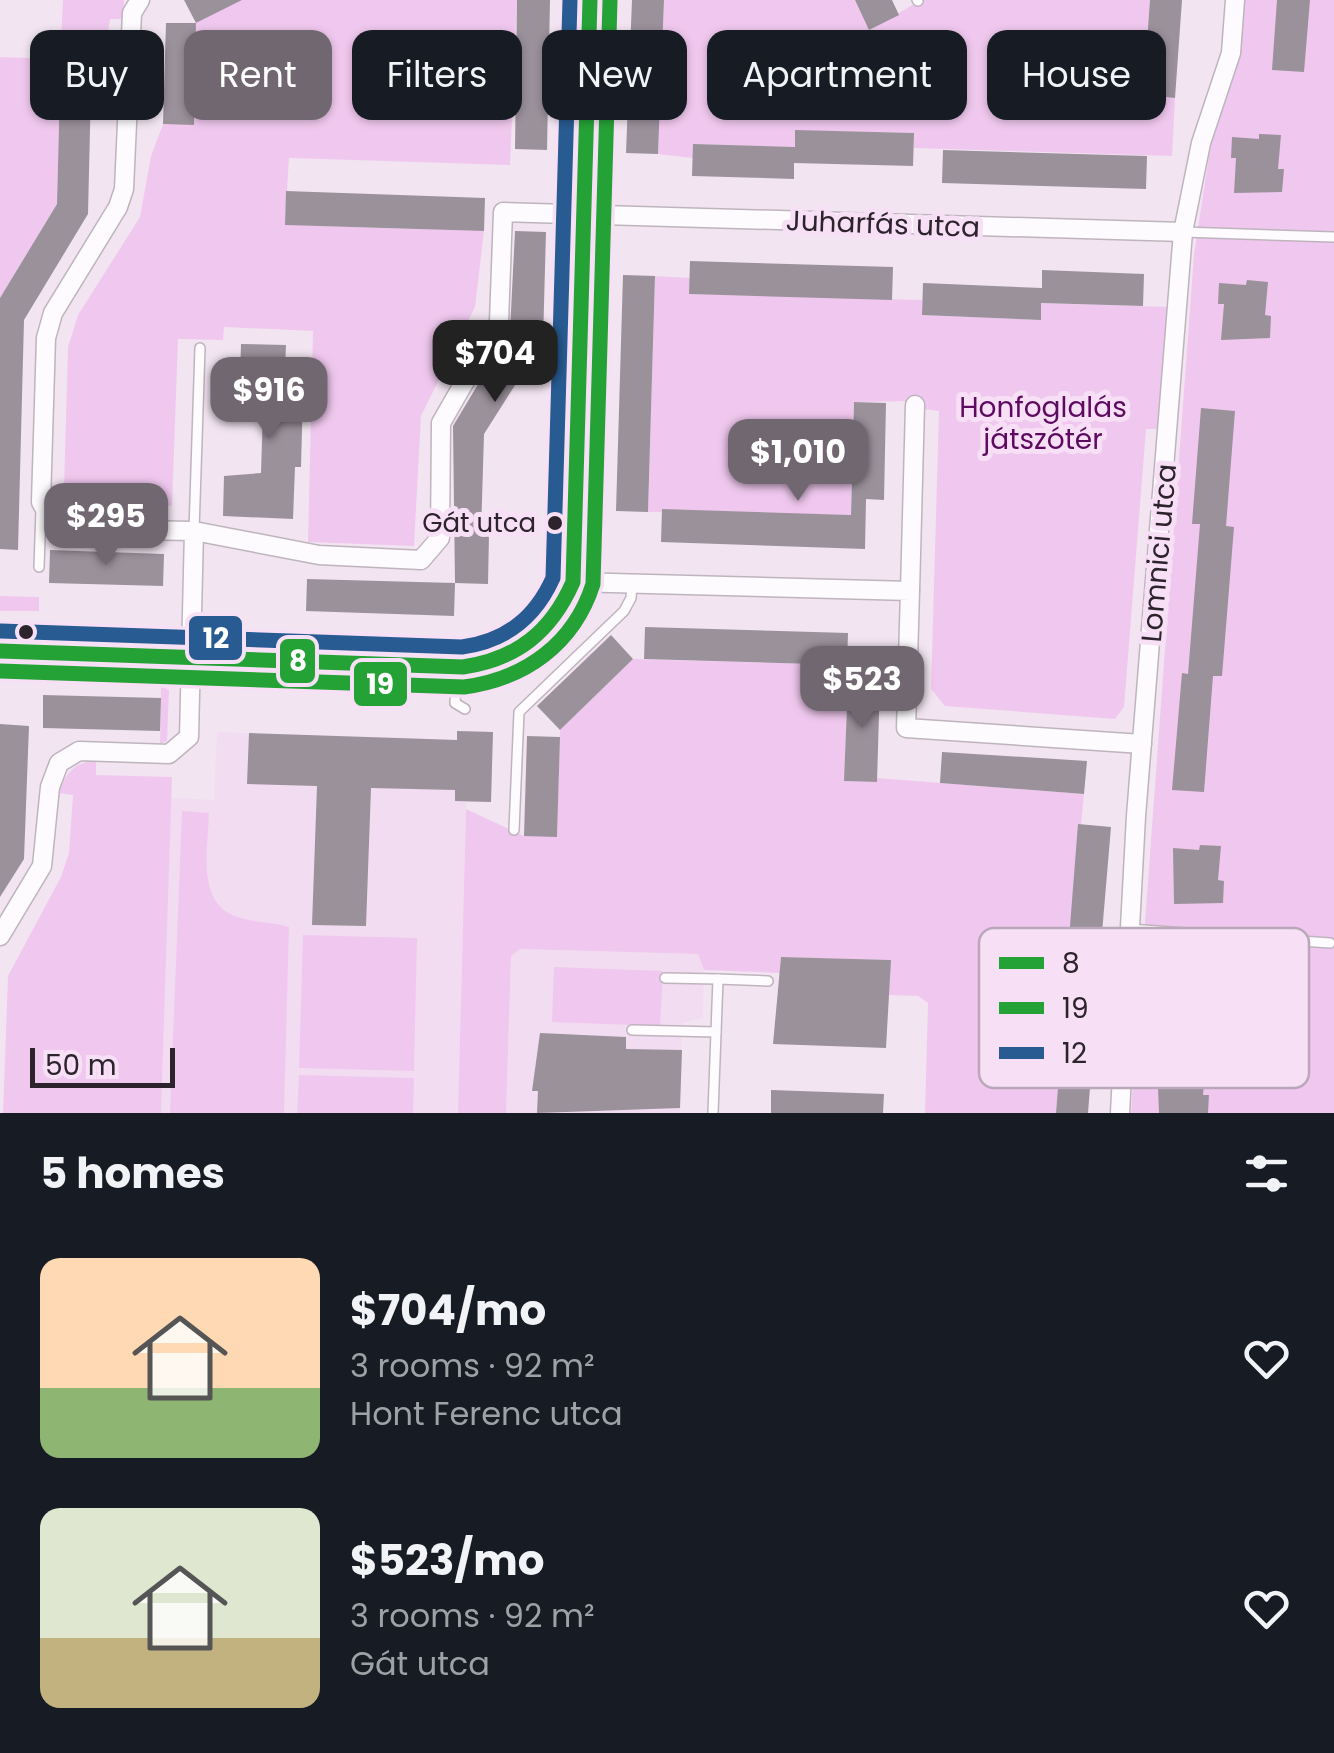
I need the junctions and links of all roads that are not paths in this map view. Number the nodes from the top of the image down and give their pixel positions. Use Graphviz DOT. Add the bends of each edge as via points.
graph roads {
  1 [pos="140,0"];
  2 [pos="590,0"];
  3 [pos="1235,0"];
  4 [pos="584,216"];
  5 [pos="1183,232"];
  6 [pos="1334,237"];
  7 [pos="200,348"];
  8 [pos="915,405"];
  9 [pos="41,502"];
  10 [pos="194,532"];
  11 [pos="39,568"];
  12 [pos="573,582"];
  13 [pos="632,584"];
  14 [pos="910,591"];
  15 [pos="0,651"];
  16 [pos="191,658"];
  17 [pos="457,666"];
  18 [pos="464,709"];
  19 [pos="1142,744"];
  20 [pos="514,830"];
  21 [pos="1129,928"];
  22 [pos="0,936"];
  23 [pos="1309,941"];
  24 [pos="1330,942"];
  25 [pos="665,978"];
  26 [pos="718,979"];
  27 [pos="768,981"];
  28 [pos="632,1030"];
  29 [pos="716,1032"];
  30 [pos="1121,1088"];
  31 [pos="713,1113"];
  32 [pos="1120,1113"];
  1 -- 9 [label="street" via="132,14 124,189 53,313 46,338"];
  2 -- 4 [label="street"];
  3 -- 5 [label="street, Lomnici utca" via="1231,53 1201,144"];
  4 -- 5 [label="street, Juharfás utca"];
  4 -- 10 [label="street, Juharfás utca" via="502,212 499,322 441,423 440,538 421,560 320,555"];
  4 -- 12 [label="street"];
  5 -- 6 [label="lane"];
  5 -- 19 [label="street, Lomnici utca"];
  7 -- 10 [label="lane"];
  8 -- 14 [label="street"];
  9 -- 10 [label="street" via="67,529"];
  9 -- 11 [label="lane"];
  10 -- 16 [label="street"];
  12 -- 13 [label="street"];
  12 -- 17 [label="street" via="567,600 520,652 502,662"];
  13 -- 14 [label="street"];
  13 -- 20 [label="lane" via="624,612 519,712"];
  14 -- 19 [label="street" via="906,728"];
  15 -- 16 [label="street"];
  16 -- 17 [label="street"];
  16 -- 22 [label="street" via="189,738 182,747 169,754 79,752 52,773 42,866"];
  17 -- 18 [label="lane" via="455,703"];
  19 -- 21 [label="street, Lomnici utca"];
  23 -- 24 [label="lane"];
  25 -- 26 [label="lane"];
  26 -- 27 [label="lane"];
  26 -- 29 [label="lane"];
  28 -- 29 [label="lane"];
  29 -- 31 [label="lane"];
  30 -- 32 [label="street, Lomnici utca"];
}
